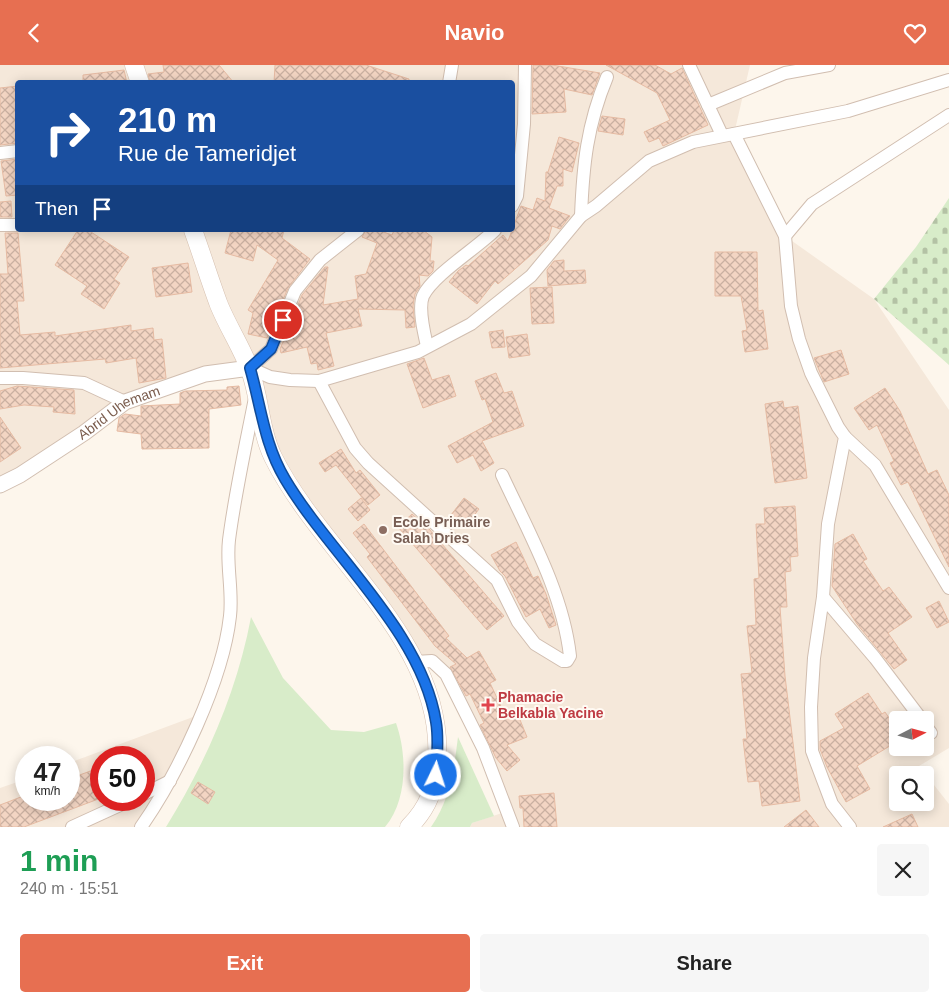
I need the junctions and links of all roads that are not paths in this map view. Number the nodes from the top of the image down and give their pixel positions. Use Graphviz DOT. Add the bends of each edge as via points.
graph roads {
  1 [pos="134,65"];
  2 [pos="452,65"];
  3 [pos="525,65"];
  4 [pos="689,65"];
  5 [pos="829,65"];
  6 [pos="607,77"];
  7 [pos="139,80"];
  8 [pos="450,80"];
  9 [pos="949,80"];
  10 [pos="708,105"];
  11 [pos="949,115"];
  12 [pos="728,134"];
  13 [pos="15,151"];
  14 [pos="0,153"];
  15 [pos="515,200"];
  16 [pos="580,216"];
  17 [pos="0,225"];
  18 [pos="15,225"];
  19 [pos="194,232"];
  20 [pos="355,232"];
  21 [pos="493,232"];
  22 [pos="785,236"];
  23 [pos="427,346"];
  24 [pos="250,368"];
  25 [pos="0,378"];
  26 [pos="319,381"];
  27 [pos="257,391"];
  28 [pos="125,401"];
  29 [pos="845,437"];
  30 [pos="502,475"];
  31 [pos="0,485"];
  32 [pos="949,588"];
  33 [pos="823,597"];
  34 [pos="415,662"];
  35 [pos="915,711"];
  36 [pos="170,781"];
  37 [pos="155,788"];
  38 [pos="107,811"];
  39 [pos="72,827"];
  40 [pos="141,827"];
  41 [pos="409,827"];
  42 [pos="513,827"];
  43 [pos="850,827"];
  1 -- 7 [label="main road"];
  2 -- 8 [label="street"];
  3 -- 15 [label="street" via="523,133"];
  4 -- 10 [label="street"];
  5 -- 10 [label="street" via="785,73"];
  6 -- 16 [label="street" via="595,106 582,165"];
  9 -- 12 [label="street" via="848,111"];
  10 -- 12 [label="street"];
  11 -- 22 [label="street" via="812,204"];
  12 -- 16 [label="street" via="693,142 649,161"];
  12 -- 22 [label="street"];
  13 -- 14 [label="street"];
  16 -- 23 [label="street" via="531,276 471,324"];
  17 -- 18 [label="street"];
  19 -- 24 [label="main road" via="219,304"];
  20 -- 24 [label="street" via="320,260 295,291 271,349"];
  21 -- 23 [label="street" via="438,278 423,297 422,321"];
  22 -- 29 [label="street" via="791,305 799,339 811,373"];
  23 -- 26 [label="street" via="352,373"];
  24 -- 26 [label="street" via="270,377"];
  24 -- 27 [label="main road"];
  24 -- 28 [label="street, Abrid Uhemam" via="205,374"];
  25 -- 28 [label="street" via="84,383"];
  26 -- 30 [label="street" via="355,448 368,463 498,581 518,622 535,644 567,661 570,656 567,630 545,568"];
  27 -- 34 [label="main road" via="264,431 285,479 390,621"];
  27 -- 36 [label="street" via="229,541 230,615 223,652 201,714"];
  28 -- 31 [label="street, Abrid Uhemam" via="84,433"];
  29 -- 32 [label="street" via="875,465"];
  29 -- 33 [label="street" via="828,524"];
  33 -- 35 [label="street"];
  33 -- 43 [label="street" via="814,657 812,751 832,803"];
  34 -- 41 [label="main road" via="430,697 438,739 432,791 426,807"];
  34 -- 42 [label="street" via="432,661 446,674 483,748"];
  36 -- 37 [label="street"];
  36 -- 40 [label="street"];
  38 -- 39 [label="street"];
}
